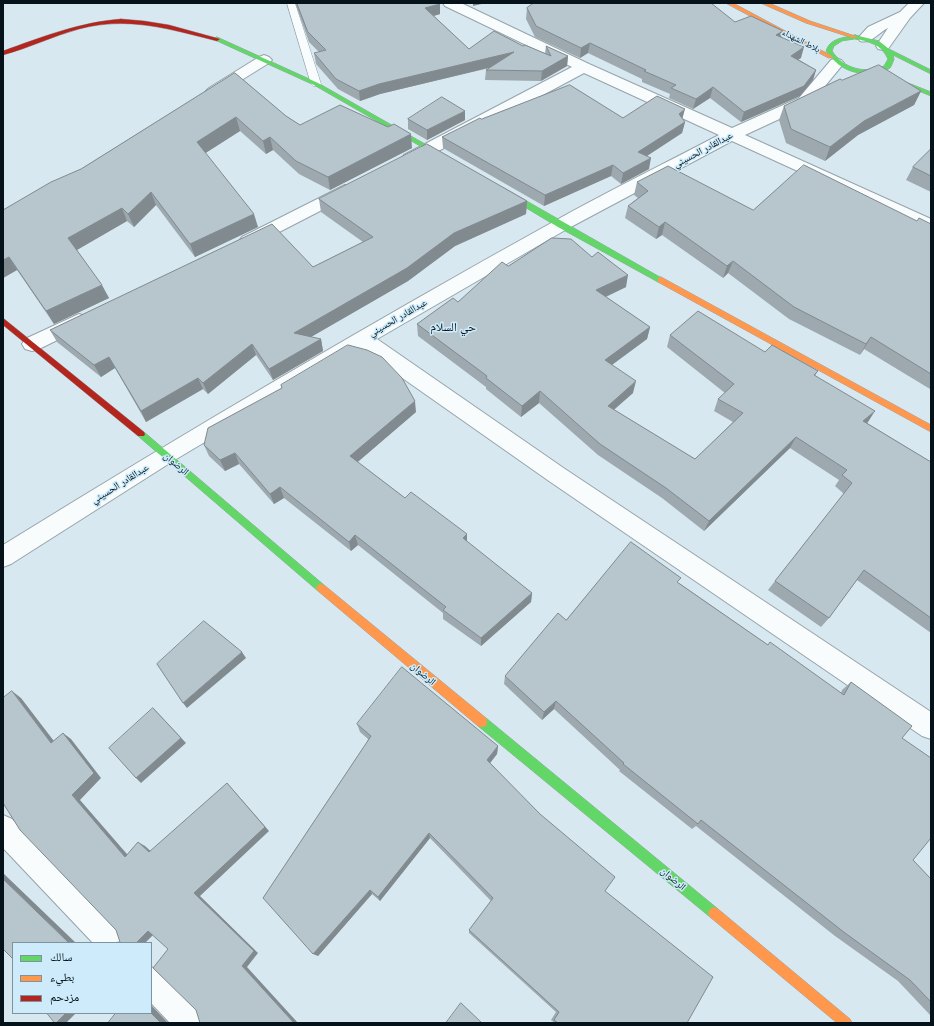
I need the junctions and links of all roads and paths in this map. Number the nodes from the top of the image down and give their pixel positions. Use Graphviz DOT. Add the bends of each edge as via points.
graph roads {
  1 [pos="292,3"];
  2 [pos="729,3"];
  3 [pos="764,3"];
  4 [pos="917,3"];
  5 [pos="454,4"];
  6 [pos="905,15"];
  7 [pos="860,38"];
  8 [pos="886,49"];
  9 [pos="3,53"];
  10 [pos="264,60"];
  11 [pos="833,60"];
  12 [pos="584,67"];
  13 [pos="868,72"];
  14 [pos="931,72"];
  15 [pos="316,84"];
  16 [pos="931,94"];
  17 [pos="204,97"];
  18 [pos="805,101"];
  19 [pos="731,135"];
  20 [pos="430,148"];
  21 [pos="458,164"];
  22 [pos="396,165"];
  23 [pos="359,184"];
  24 [pos="492,184"];
  25 [pos="561,225"];
  26 [pos="931,226"];
  27 [pos="230,249"];
  28 [pos="96,314"];
  29 [pos="3,320"];
  30 [pos="362,339"];
  31 [pos="32,344"];
  32 [pos="931,429"];
  33 [pos="166,455"];
  34 [pos="3,557"];
  35 [pos="931,727"];
  36 [pos="3,828"];
  37 [pos="113,942"];
  38 [pos="152,983"];
  39 [pos="190,1023"];
  40 [pos="846,1023"];
  1 -- 15 [label="lane"];
  2 -- 11 [label="street, بلاط الشهداء"];
  3 -- 7 [label="street" via="819,27"];
  4 -- 6 [label="street"];
  5 -- 12 [label="street"];
  6 -- 7 [label="street"];
  6 -- 8 [label="street"];
  7 -- 8 [label="street"];
  7 -- 11 [label="street" via="836,40 829,50"];
  8 -- 13 [label="street" via="891,57 888,67"];
  8 -- 14 [label="street"];
  9 -- 10 [label="street" via="80,28 120,21 149,24 216,39"];
  10 -- 15 [label="street"];
  10 -- 17 [label="street"];
  11 -- 13 [label="street, بلاط الشهداء" via="849,69"];
  11 -- 18 [label="street, عبدالقادر الحسيني"];
  12 -- 19 [label="street"];
  12 -- 20 [label="street"];
  13 -- 16 [label="street" via="903,82"];
  13 -- 18 [label="street, عبدالقادر الحسيني"];
  15 -- 20 [label="street"];
  18 -- 19 [label="street, عبدالقادر الحسيني"];
  19 -- 25 [label="street, عبدالقادر الحسيني"];
  19 -- 26 [label="street"];
  20 -- 21 [label="street"];
  20 -- 22 [label="street"];
  23 -- 27 [label="street"];
  24 -- 25 [label="street"];
  25 -- 30 [label="street, عبدالقادر الحسيني"];
  25 -- 32 [label="street"];
  28 -- 31 [label="street"];
  29 -- 31 [label="street, الرضوان"];
  30 -- 33 [label="street, عبدالقادر الحسيني"];
  30 -- 35 [label="street" via="557,475"];
  31 -- 33 [label="street, الرضوان"];
  33 -- 34 [label="street, عبدالقادر الحسيني"];
  33 -- 40 [label="street, الرضوان" via="427,678"];
  36 -- 37 [label="street"];
  38 -- 39 [label="street"];
}
